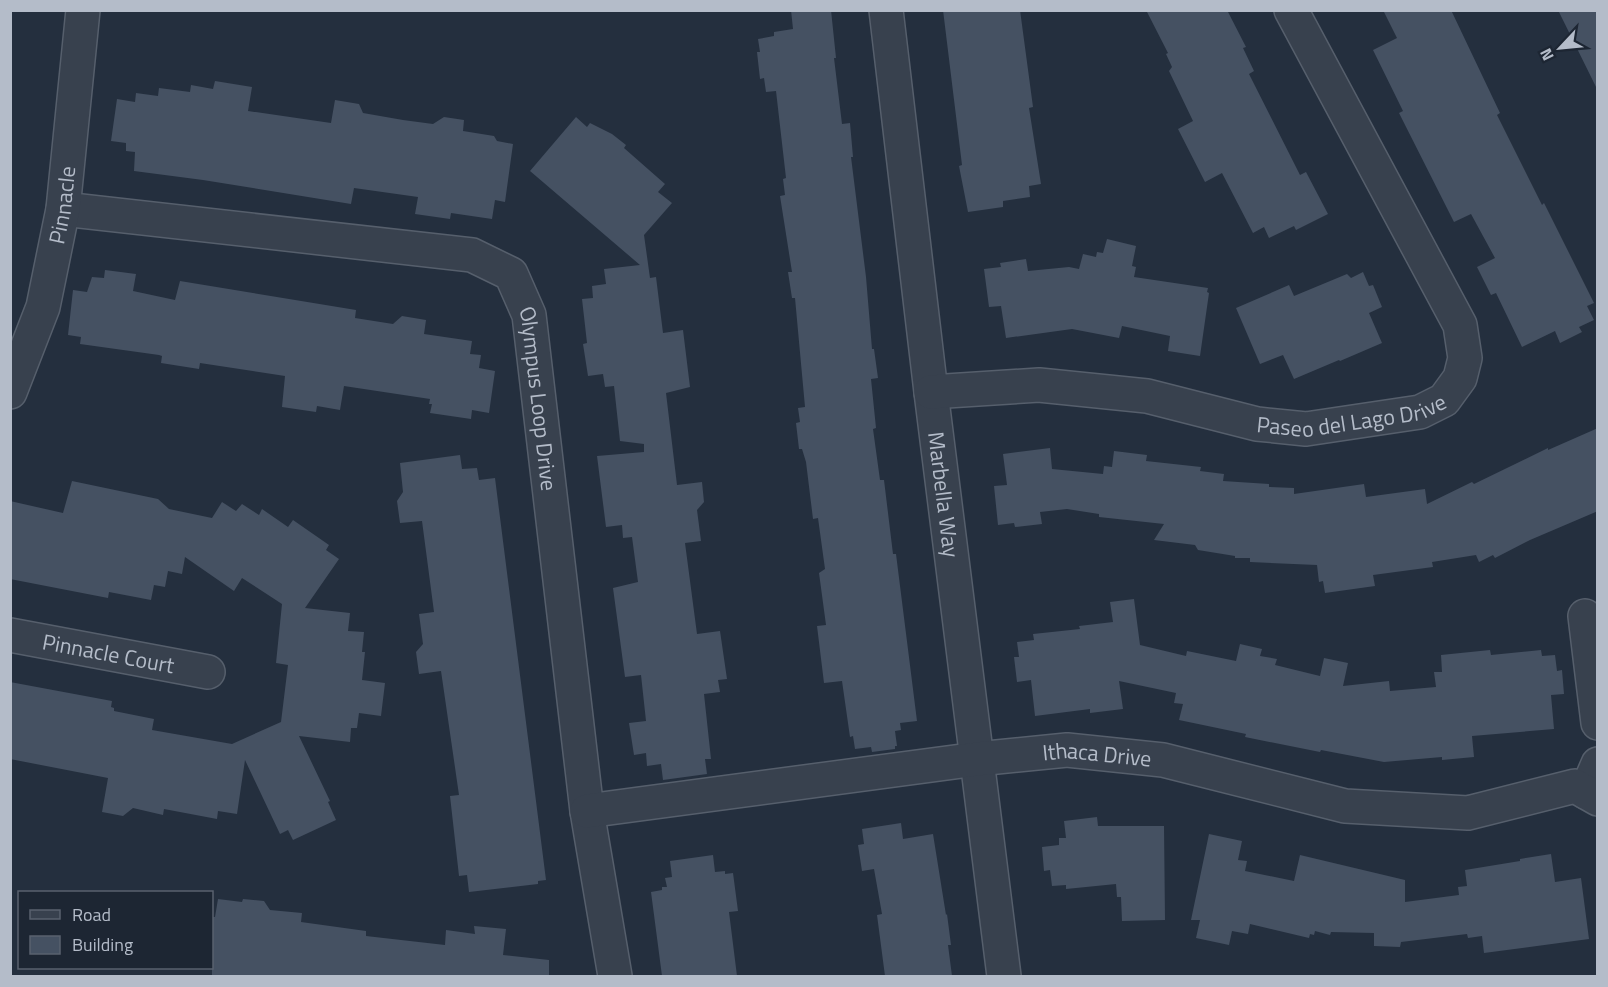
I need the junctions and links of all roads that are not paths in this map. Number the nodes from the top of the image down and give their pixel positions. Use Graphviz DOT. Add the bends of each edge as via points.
graph roads {
  1 [pos="83,10"];
  2 [pos="886,10"];
  3 [pos="1292,10"];
  4 [pos="63,209"];
  5 [pos="930,392"];
  6 [pos="10,393"];
  7 [pos="1585,616"];
  8 [pos="10,635"];
  9 [pos="208,672"];
  10 [pos="1598,723"];
  11 [pos="976,759"];
  12 [pos="1594,785"];
  13 [pos="587,811"];
  14 [pos="615,976"];
  15 [pos="1004,976"];
  1 -- 4 [label="street, Pinnacle"];
  2 -- 5 [label="street, Marbella Way"];
  3 -- 5 [label="street, Paseo del Lago Drive" via="1460,325 1465,358 1460,378 1444,400 1420,412 1306,429 1257,424 1147,396 1050,386"];
  4 -- 6 [label="street, Pinnacle" via="43,307"];
  4 -- 13 [label="street, Olympus Loop Drive" via="472,255 510,274 529,315"];
  5 -- 11 [label="street, Marbella Way"];
  7 -- 10 [label="street"];
  8 -- 9 [label="street, Pinnacle Court"];
  11 -- 12 [label="street, Ithaca Drive" via="1067,750 1162,760 1345,806 1468,813 1575,786"];
  11 -- 13 [label="street, Ithaca Drive"];
  11 -- 15 [label="street, Marbella Way"];
  13 -- 14 [label="street, Olympus Loop Drive"];
}
